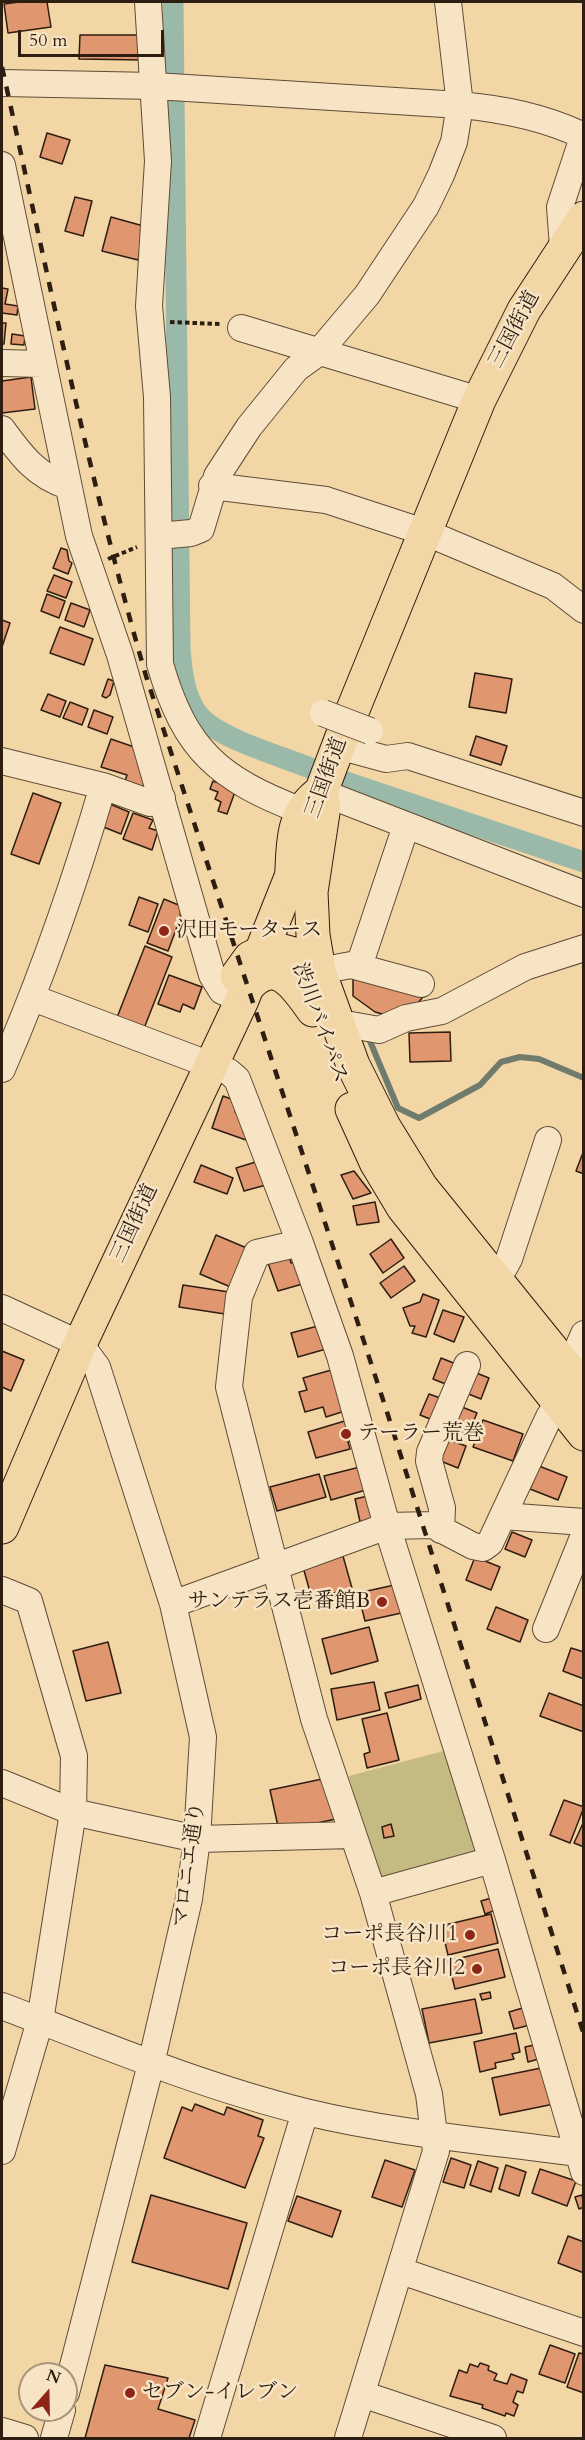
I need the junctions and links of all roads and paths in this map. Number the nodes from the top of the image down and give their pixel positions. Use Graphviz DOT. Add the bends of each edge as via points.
graph roads {
  1 [pos="148,2"];
  2 [pos="448,2"];
  3 [pos="2,83"];
  4 [pos="168,87"];
  5 [pos="460,105"];
  6 [pos="583,135"];
  7 [pos="2,165"];
  8 [pos="584,218"];
  9 [pos="563,247"];
  10 [pos="166,322"];
  11 [pos="241,328"];
  12 [pos="318,353"];
  13 [pos="2,363"];
  14 [pos="42,364"];
  15 [pos="479,400"];
  16 [pos="2,429"];
  17 [pos="68,486"];
  18 [pos="212,486"];
  19 [pos="427,533"];
  20 [pos="173,534"];
  21 [pos="104,561"];
  22 [pos="584,610"];
  23 [pos="347,733"];
  24 [pos="2,761"];
  25 [pos="104,786"];
  26 [pos="162,798"];
  27 [pos="584,813"];
  28 [pos="306,814"];
  29 [pos="406,826"];
  30 [pos="292,875"];
  31 [pos="584,894"];
  32 [pos="584,948"];
  33 [pos="261,952"];
  34 [pos="307,962"];
  35 [pos="359,966"];
  36 [pos="421,984"];
  37 [pos="238,990"];
  38 [pos="33,998"];
  39 [pos="313,1010"];
  40 [pos="339,1029"];
  41 [pos="205,1064"];
  42 [pos="2,1069"];
  43 [pos="548,1140"];
  44 [pos="300,1243"];
  45 [pos="493,1279"];
  46 [pos="2,1308"];
  47 [pos="584,1334"];
  48 [pos="80,1344"];
  49 [pos="467,1365"];
  50 [pos="570,1387"];
  51 [pos="584,1434"];
  52 [pos="503,1516"];
  53 [pos="584,1522"];
  54 [pos="387,1526"];
  55 [pos="2,1527"];
  56 [pos="441,1530"];
  57 [pos="584,1535"];
  58 [pos="275,1567"];
  59 [pos="2,1590"];
  60 [pos="173,1604"];
  61 [pos="546,1629"];
  62 [pos="2,1783"];
  63 [pos="73,1812"];
  64 [pos="353,1835"];
  65 [pos="197,1839"];
  66 [pos="492,1860"];
  67 [pos="373,1893"];
  68 [pos="2,2006"];
  69 [pos="40,2020"];
  70 [pos="151,2064"];
  71 [pos="305,2112"];
  72 [pos="433,2136"];
  73 [pos="2,2151"];
  74 [pos="581,2159"];
  75 [pos="401,2271"];
  76 [pos="584,2333"];
  77 [pos="74,2362"];
  78 [pos="362,2394"];
  79 [pos="59,2422"];
  80 [pos="2,2431"];
  81 [pos="457,2433"];
  82 [pos="25,2439"];
  83 [pos="54,2439"];
  84 [pos="207,2439"];
  85 [pos="348,2439"];
  86 [pos="493,2439"];
  1 -- 4 [label="street"];
  2 -- 5 [label="street"];
  3 -- 4 [label="street"];
  4 -- 5 [label="street"];
  4 -- 20 [label="street" via="158,161 149,306"];
  5 -- 6 [label="street" via="506,110"];
  5 -- 12 [label="street" via="454,142 426,206 366,294"];
  6 -- 9 [label="street" via="560,207"];
  7 -- 14 [label="street"];
  8 -- 9 [label="main road, 三国街道"];
  9 -- 15 [label="main road, 三国街道" via="524,310"];
  10 -- 11 [label="path"];
  11 -- 12 [label="street"];
  12 -- 15 [label="street"];
  12 -- 18 [label="street" via="296,369 249,427"];
  13 -- 14 [label="street"];
  14 -- 17 [label="street"];
  15 -- 19 [label="main road, 三国街道"];
  16 -- 17 [label="street" via="28,464 50,480"];
  17 -- 26 [label="street" via="79,536 120,655"];
  18 -- 19 [label="street" via="326,500"];
  18 -- 20 [label="street" via="202,526 197,531"];
  19 -- 22 [label="street" via="553,586"];
  19 -- 23 [label="main road, 三国街道"];
  20 -- 21 [label="path"];
  20 -- 28 [label="street" via="160,664 170,699 196,745 212,763 231,777"];
  23 -- 27 [label="street" via="386,759 408,756"];
  23 -- 28 [label="main road, 三国街道"];
  24 -- 25 [label="street"];
  25 -- 26 [label="street" via="150,803"];
  25 -- 38 [label="street"];
  26 -- 37 [label="street" via="212,975 217,986"];
  28 -- 29 [label="street"];
  28 -- 30 [label="main road, 三国街道"];
  28 -- 30 [label="main road, 渋川バイパス"];
  28 -- 34 [label="main road, 渋川バイパス" via="324,806 311,892 313,935"];
  28 -- 37 [label="main road, 三国街道"];
  29 -- 31 [label="street"];
  29 -- 35 [label="street"];
  30 -- 33 [label="main road, 三国街道"];
  30 -- 34 [label="main road, 渋川バイパス" via="289,915"];
  32 -- 40 [label="street" via="525,967 441,1011 406,1018 379,1030 351,1025"];
  33 -- 34 [label="main road" via="272,948"];
  33 -- 37 [label="main road, 三国街道"];
  34 -- 35 [label="street"];
  34 -- 39 [label="main road, 渋川バイパス"];
  34 -- 40 [label="main road, 渋川バイパス"];
  35 -- 36 [label="street"];
  37 -- 39 [label="main road" via="259,977 277,974 292,981"];
  37 -- 41 [label="main road, 三国街道"];
  38 -- 41 [label="street"];
  38 -- 42 [label="street"];
  39 -- 50 [label="main road, 渋川バイパス" via="344,1092 376,1162 403,1207"];
  40 -- 45 [label="main road, 渋川バイパス" via="353,1065 401,1157 439,1213"];
  41 -- 44 [label="street" via="237,1079"];
  41 -- 48 [label="main road, 三国街道" via="124,1222"];
  43 -- 45 [label="street" via="508,1259"];
  44 -- 54 [label="street" via="340,1356"];
  44 -- 58 [label="street" via="257,1253 239,1297 229,1386"];
  45 -- 50 [label="main road, 渋川バイパス"];
  46 -- 48 [label="street"];
  47 -- 50 [label="street"];
  48 -- 55 [label="main road, 三国街道"];
  48 -- 60 [label="street, マロニエ通り" via="97,1366"];
  49 -- 56 [label="street" via="430,1452 442,1508"];
  50 -- 51 [label="main road, 渋川バイパス"];
  50 -- 52 [label="street" via="549,1417"];
  52 -- 53 [label="street"];
  52 -- 56 [label="street" via="490,1543 483,1548"];
  54 -- 56 [label="street" via="433,1526"];
  54 -- 58 [label="street"];
  54 -- 66 [label="street"];
  57 -- 61 [label="street"];
  58 -- 60 [label="street"];
  58 -- 64 [label="street" via="314,1719"];
  59 -- 63 [label="street" via="29,1601 74,1756"];
  60 -- 65 [label="street, マロニエ通り" via="203,1737"];
  62 -- 63 [label="street"];
  63 -- 65 [label="street"];
  63 -- 69 [label="street"];
  64 -- 65 [label="street"];
  64 -- 67 [label="street"];
  65 -- 70 [label="street, マロニエ通り" via="189,1899"];
  66 -- 67 [label="street"];
  66 -- 74 [label="street"];
  67 -- 72 [label="street" via="429,2094"];
  68 -- 69 [label="street"];
  69 -- 70 [label="street"];
  69 -- 73 [label="street"];
  70 -- 71 [label="street"];
  70 -- 77 [label="street, マロニエ通り"];
  71 -- 72 [label="street"];
  71 -- 84 [label="street"];
  72 -- 74 [label="street"];
  72 -- 75 [label="street" via="436,2151"];
  75 -- 76 [label="street"];
  75 -- 78 [label="street"];
  78 -- 81 [label="street"];
  78 -- 85 [label="street"];
  79 -- 83 [label="street"];
  80 -- 82 [label="street"];
  81 -- 86 [label="street"];
}
